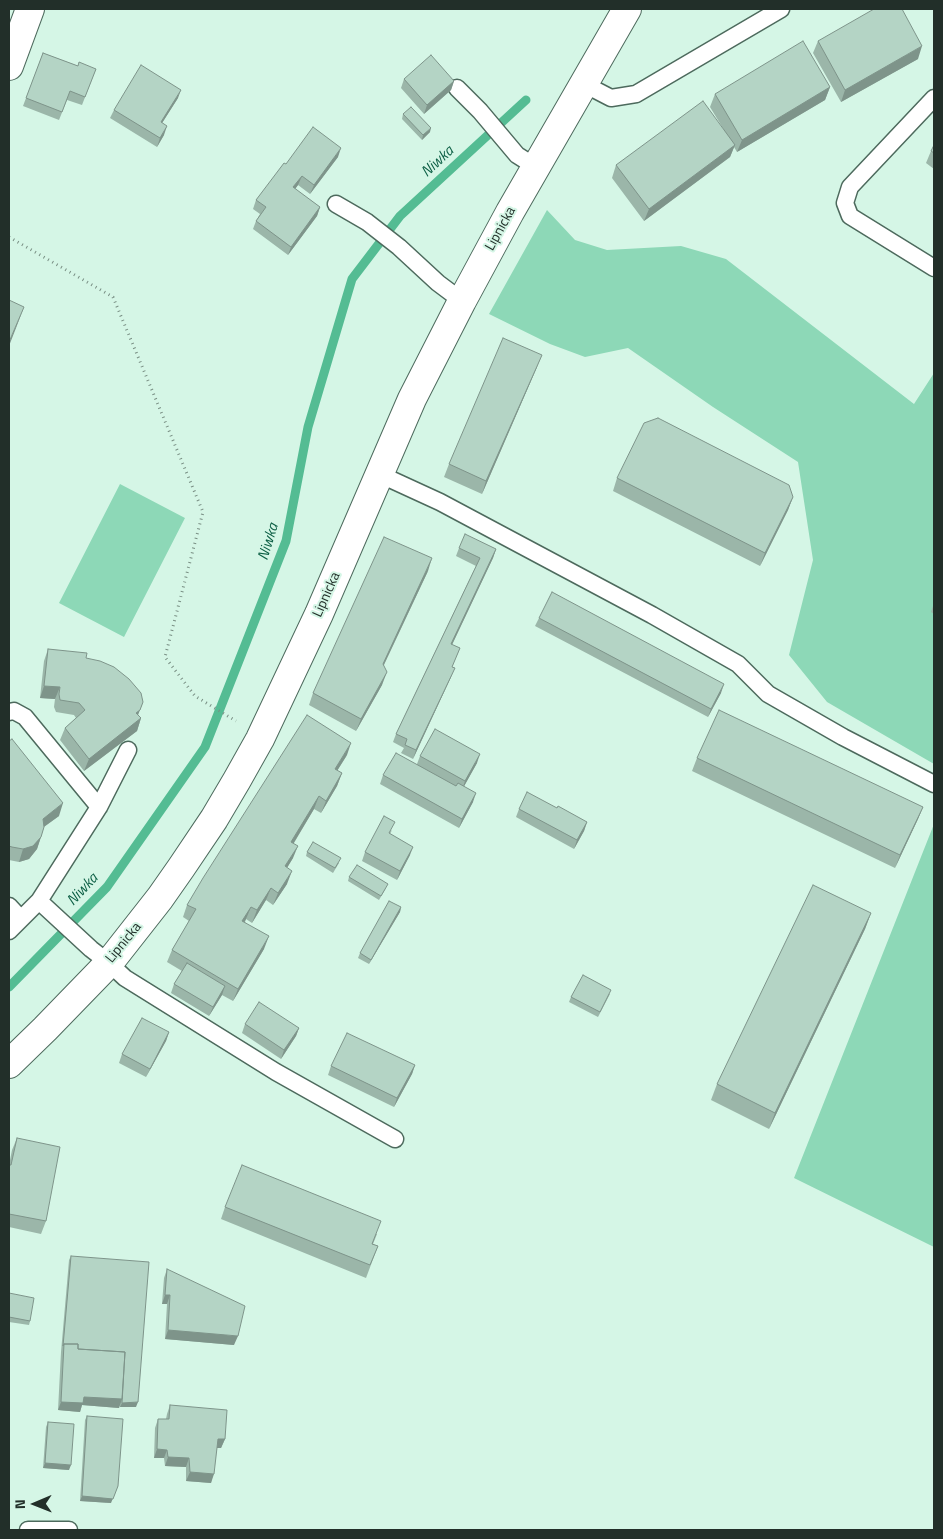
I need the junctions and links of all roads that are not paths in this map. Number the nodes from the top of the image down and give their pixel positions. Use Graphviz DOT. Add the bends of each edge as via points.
graph roads {
  1 [pos="30,9"];
  2 [pos="627,9"];
  3 [pos="780,9"];
  4 [pos="9,66"];
  5 [pos="584,84"];
  6 [pos="457,88"];
  7 [pos="934,98"];
  8 [pos="536,167"];
  9 [pos="336,204"];
  10 [pos="934,268"];
  11 [pos="462,301"];
  12 [pos="379,474"];
  13 [pos="9,712"];
  14 [pos="128,750"];
  15 [pos="934,784"];
  16 [pos="99,807"];
  17 [pos="9,906"];
  18 [pos="45,907"];
  19 [pos="21,920"];
  20 [pos="9,931"];
  21 [pos="109,963"];
  22 [pos="9,1064"];
  23 [pos="395,1139"];
  24 [pos="28,1530"];
  25 [pos="69,1530"];
  1 -- 4 [label="street"];
  2 -- 5 [label="street, Lipnicka"];
  3 -- 5 [label="lane" via="636,94 612,98"];
  5 -- 8 [label="street, Lipnicka"];
  6 -- 8 [label="lane" via="506,143"];
  7 -- 10 [label="lane" via="850,187 845,202 850,216"];
  8 -- 11 [label="street, Lipnicka"];
  9 -- 11 [label="lane" via="367,222"];
  11 -- 12 [label="street, Lipnicka" via="412,399"];
  12 -- 15 [label="lane" via="440,502 652,614 738,664 768,694"];
  12 -- 21 [label="street, Lipnicka" via="319,614 251,755 181,868"];
  13 -- 16 [label="lane" via="25,717"];
  14 -- 16 [label="lane"];
  16 -- 18 [label="lane"];
  17 -- 19 [label="lane"];
  18 -- 19 [label="lane"];
  18 -- 21 [label="lane"];
  19 -- 20 [label="lane"];
  21 -- 22 [label="street, Lipnicka"];
  21 -- 23 [label="lane" via="125,978 276,1072"];
  24 -- 25 [label="lane"];
}
